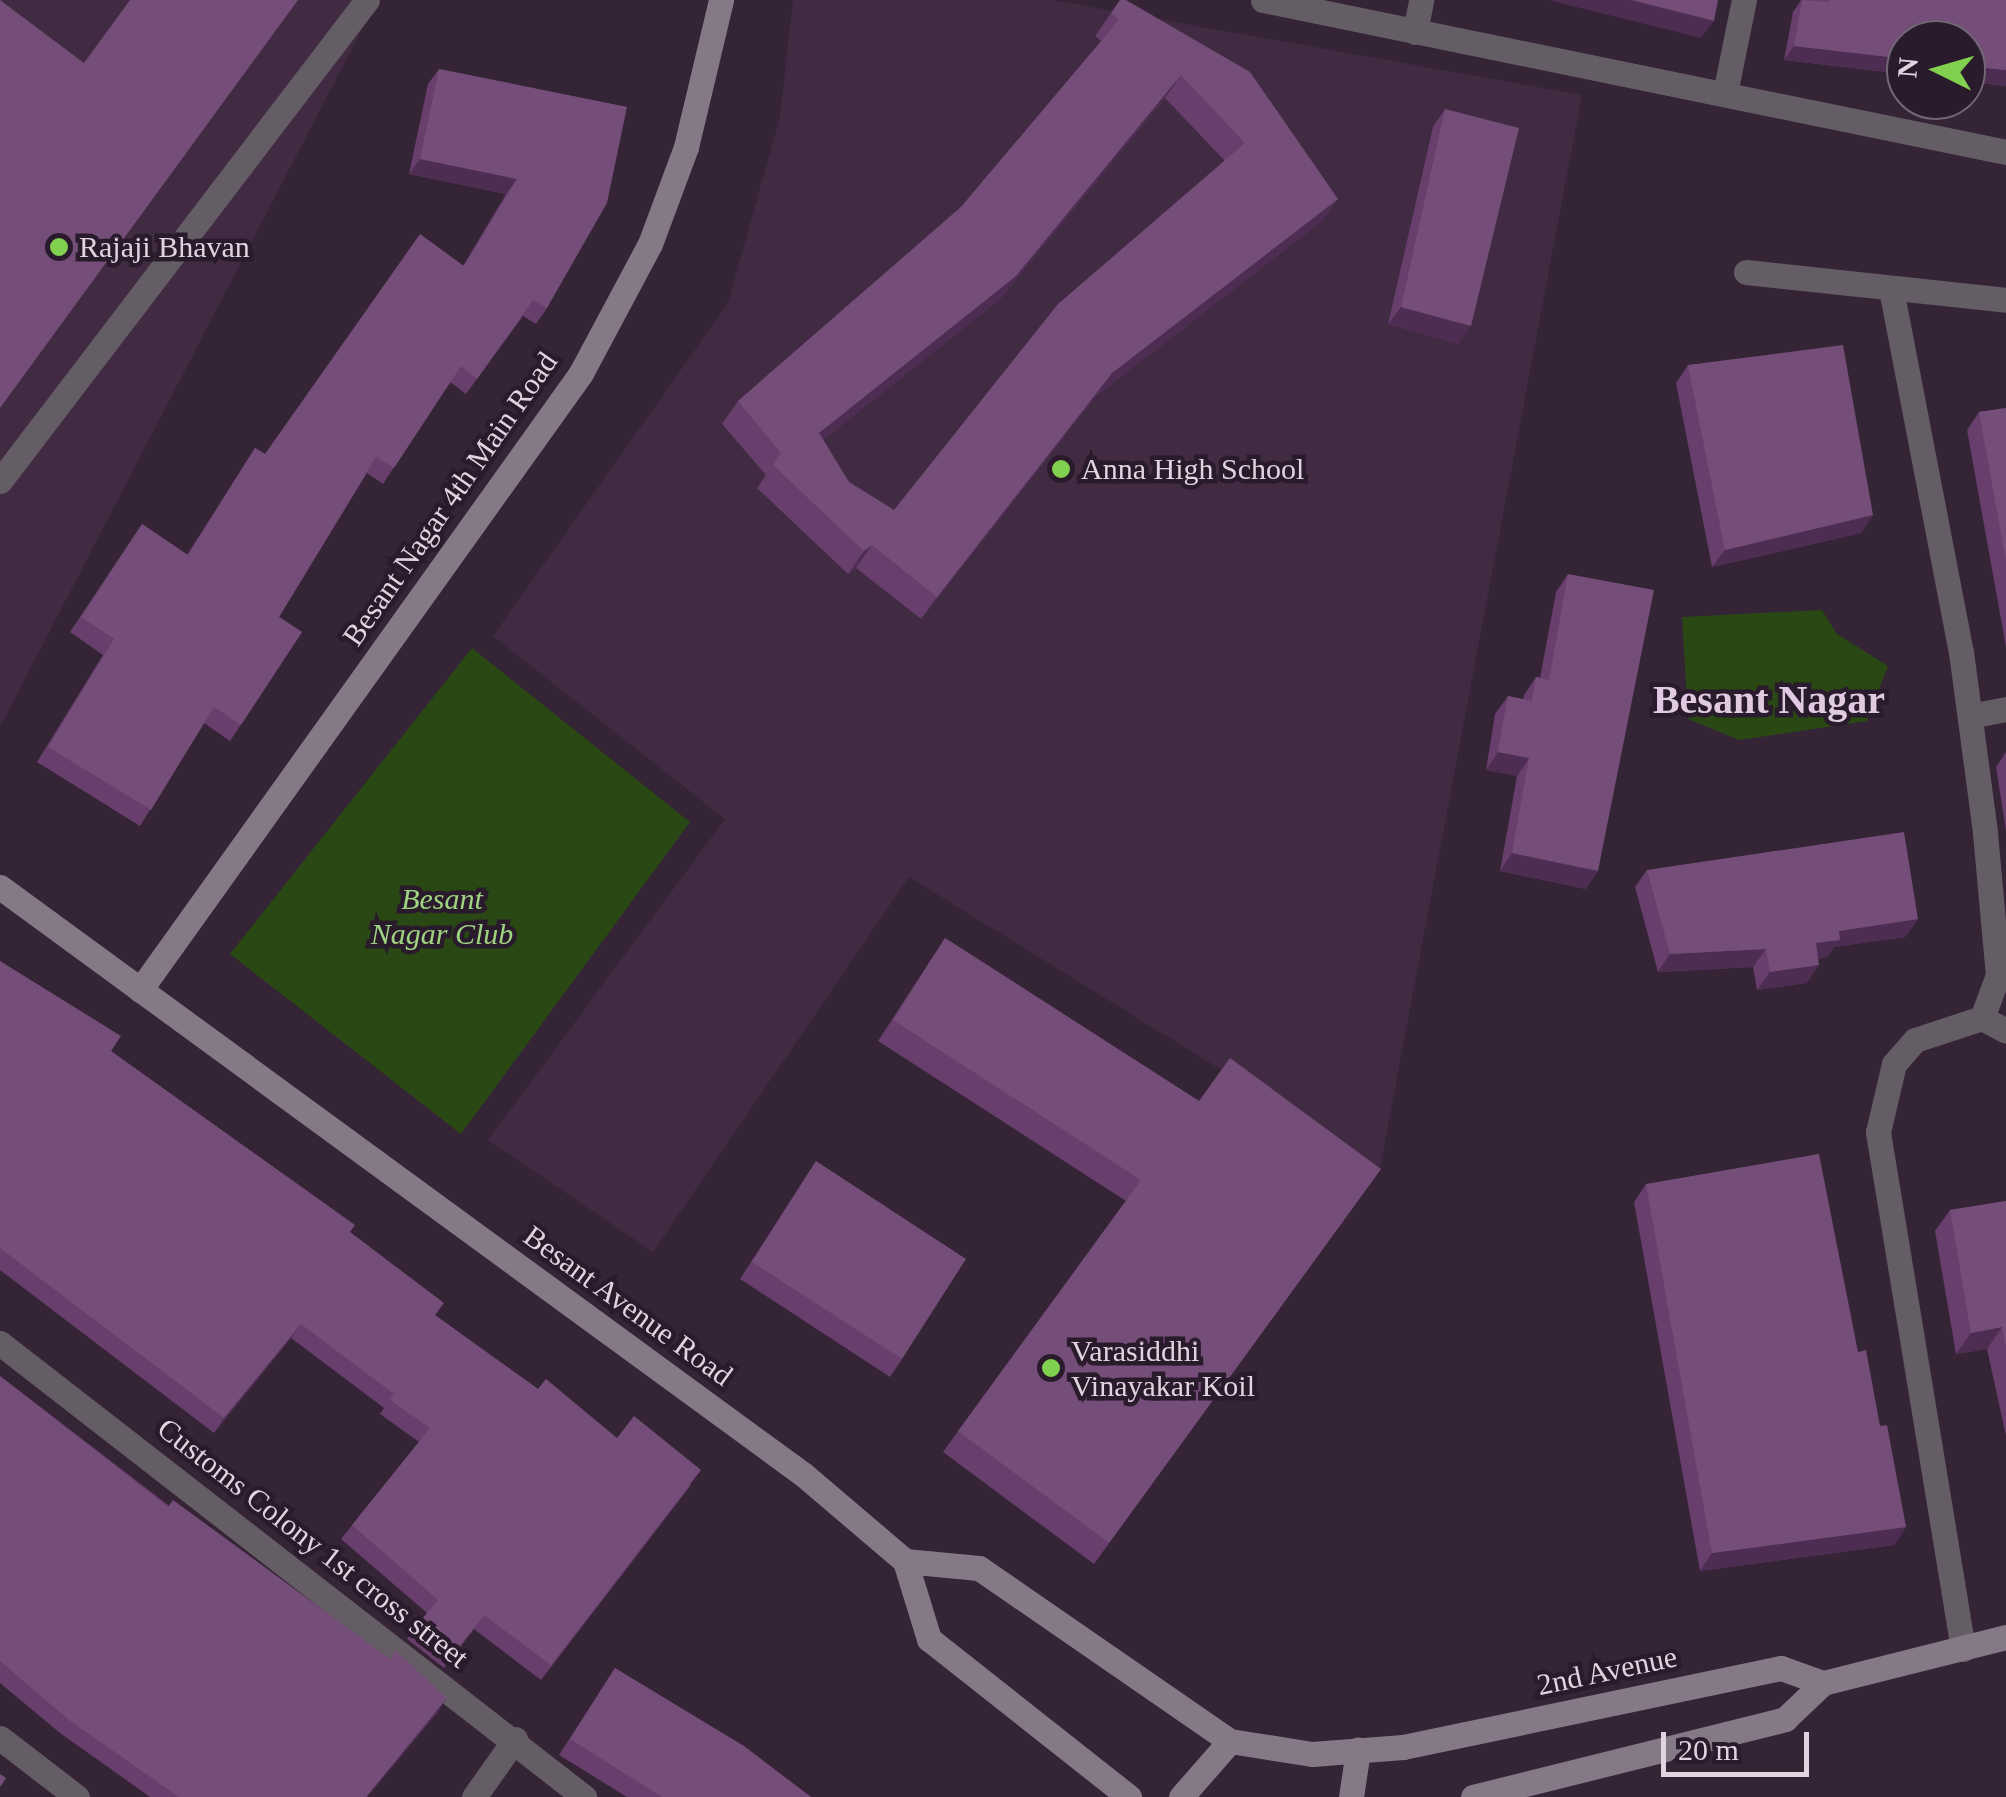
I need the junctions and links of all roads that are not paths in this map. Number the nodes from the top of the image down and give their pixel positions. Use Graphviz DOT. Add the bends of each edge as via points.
graph roads {
  1 [pos="367,0"];
  2 [pos="721,0"];
  3 [pos="1263,0"];
  4 [pos="1421,0"];
  5 [pos="1744,0"];
  6 [pos="1415,32"];
  7 [pos="1725,94"];
  8 [pos="2006,152"];
  9 [pos="1746,272"];
  10 [pos="1891,289"];
  11 [pos="2006,300"];
  12 [pos="0,480"];
  13 [pos="2006,709"];
  14 [pos="1970,716"];
  15 [pos="0,887"];
  16 [pos="140,990"];
  17 [pos="1982,1018"];
  18 [pos="2006,1031"];
  19 [pos="0,1343"];
  20 [pos="905,1560"];
  21 [pos="2006,1637"];
  22 [pos="1962,1649"];
  23 [pos="1823,1684"];
  24 [pos="0,1738"];
  25 [pos="515,1739"];
  26 [pos="1230,1741"];
  27 [pos="1358,1750"];
  28 [pos="78,1797"];
  29 [pos="474,1797"];
  30 [pos="584,1797"];
  31 [pos="1129,1797"];
  32 [pos="1181,1797"];
  33 [pos="1351,1797"];
  34 [pos="1473,1797"];
  1 -- 12 [label="street"];
  2 -- 16 [label="main road, Besant Nagar 4th Main Road" via="686,147 650,244 581,374"];
  3 -- 6 [label="street"];
  4 -- 6 [label="street"];
  5 -- 7 [label="street"];
  6 -- 7 [label="street"];
  7 -- 8 [label="street"];
  9 -- 10 [label="street"];
  10 -- 11 [label="street"];
  10 -- 14 [label="street"];
  13 -- 14 [label="street"];
  14 -- 17 [label="street" via="1998,975"];
  15 -- 16 [label="main road, Besant Avenue Road"];
  16 -- 20 [label="main road, Besant Avenue Road" via="804,1474"];
  17 -- 18 [label="street"];
  17 -- 22 [label="street" via="1915,1040 1894,1064 1878,1132"];
  19 -- 25 [label="street, Customs Colony 1st cross street"];
  20 -- 26 [label="main road" via="979,1568"];
  20 -- 31 [label="main road" via="929,1639"];
  21 -- 22 [label="main road"];
  22 -- 23 [label="main road"];
  23 -- 27 [label="main road, 2nd Avenue" via="1780,1668 1402,1747"];
  23 -- 34 [label="main road" via="1785,1719"];
  24 -- 28 [label="street"];
  25 -- 29 [label="street"];
  25 -- 30 [label="street, Customs Colony 1st cross street"];
  26 -- 27 [label="main road, 2nd Avenue"];
  26 -- 32 [label="main road"];
  27 -- 33 [label="main road"];
}
